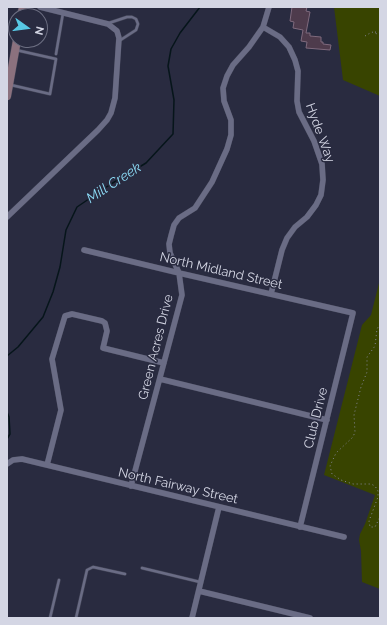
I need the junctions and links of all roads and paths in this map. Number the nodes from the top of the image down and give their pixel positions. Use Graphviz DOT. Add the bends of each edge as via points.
graph roads {
  1 [pos="40,7"];
  2 [pos="270,7"];
  3 [pos="63,13"];
  4 [pos="108,24"];
  5 [pos="263,27"];
  6 [pos="380,34"];
  7 [pos="365,36"];
  8 [pos="118,42"];
  9 [pos="15,50"];
  10 [pos="56,54"];
  11 [pos="9,85"];
  12 [pos="7,96"];
  13 [pos="7,217"];
  14 [pos="84,250"];
  15 [pos="179,273"];
  16 [pos="271,294"];
  17 [pos="353,313"];
  18 [pos="380,324"];
  19 [pos="164,363"];
  20 [pos="160,379"];
  21 [pos="327,420"];
  22 [pos="7,464"];
  23 [pos="47,465"];
  24 [pos="131,486"];
  25 [pos="219,507"];
  26 [pos="380,517"];
  27 [pos="300,527"];
  28 [pos="344,537"];
  29 [pos="142,568"];
  30 [pos="125,574"];
  31 [pos="59,580"];
  32 [pos="201,582"];
  33 [pos="198,591"];
  34 [pos="50,618"];
  35 [pos="76,618"];
  36 [pos="192,618"];
  37 [pos="310,618"];
  1 -- 3 [label="street"];
  2 -- 5 [label="street, Green Acres Drive"];
  3 -- 4 [label="street"];
  3 -- 10 [label="lane"];
  4 -- 8 [label="street" via="117,30"];
  4 -- 8 [label="lane" via="127,17 136,19 136,30"];
  5 -- 15 [label="street, Green Acres Drive" via="233,65 223,88 231,135 212,182 195,208 179,218 174,225 169,244"];
  5 -- 16 [label="street, Hyde Way" via="280,37 289,47 295,60 298,71 299,112 314,141 322,164 323,180 321,195 316,205 287,238"];
  6 -- 7 [label="path" via="373,32"];
  8 -- 13 [label="street" via="115,98 107,120"];
  9 -- 11 [label="street"];
  9 -- 11 [label="lane" via="56,59 50,94"];
  11 -- 12 [label="street"];
  14 -- 15 [label="street, North Midland Street"];
  15 -- 16 [label="street, North Midland Street"];
  15 -- 19 [label="street, Green Acres Drive" via="182,295"];
  16 -- 17 [label="street, North Midland Street"];
  17 -- 21 [label="street, Club Drive"];
  18 -- 26 [label="path" via="375,346 367,357 367,372 354,416 355,432 336,453 330,466 332,474 341,480 375,486 378,497 369,522 370,527 375,527"];
  19 -- 20 [label="street, Green Acres Drive"];
  19 -- 23 [label="street" via="103,348 107,331 105,323 72,314 65,316 52,359 61,410"];
  20 -- 21 [label="street"];
  20 -- 24 [label="street, Green Acres Drive"];
  21 -- 27 [label="street, Club Drive"];
  22 -- 23 [label="street, North Fairway Street" via="13,460 22,460"];
  23 -- 24 [label="street, North Fairway Street"];
  24 -- 25 [label="street, North Fairway Street"];
  25 -- 27 [label="street, North Fairway Street"];
  25 -- 32 [label="street"];
  27 -- 28 [label="street, North Fairway Street"];
  29 -- 32 [label="lane"];
  30 -- 35 [label="lane" via="93,567 87,570"];
  31 -- 34 [label="lane"];
  32 -- 33 [label="street"];
  33 -- 36 [label="street"];
  33 -- 37 [label="street"];
}
